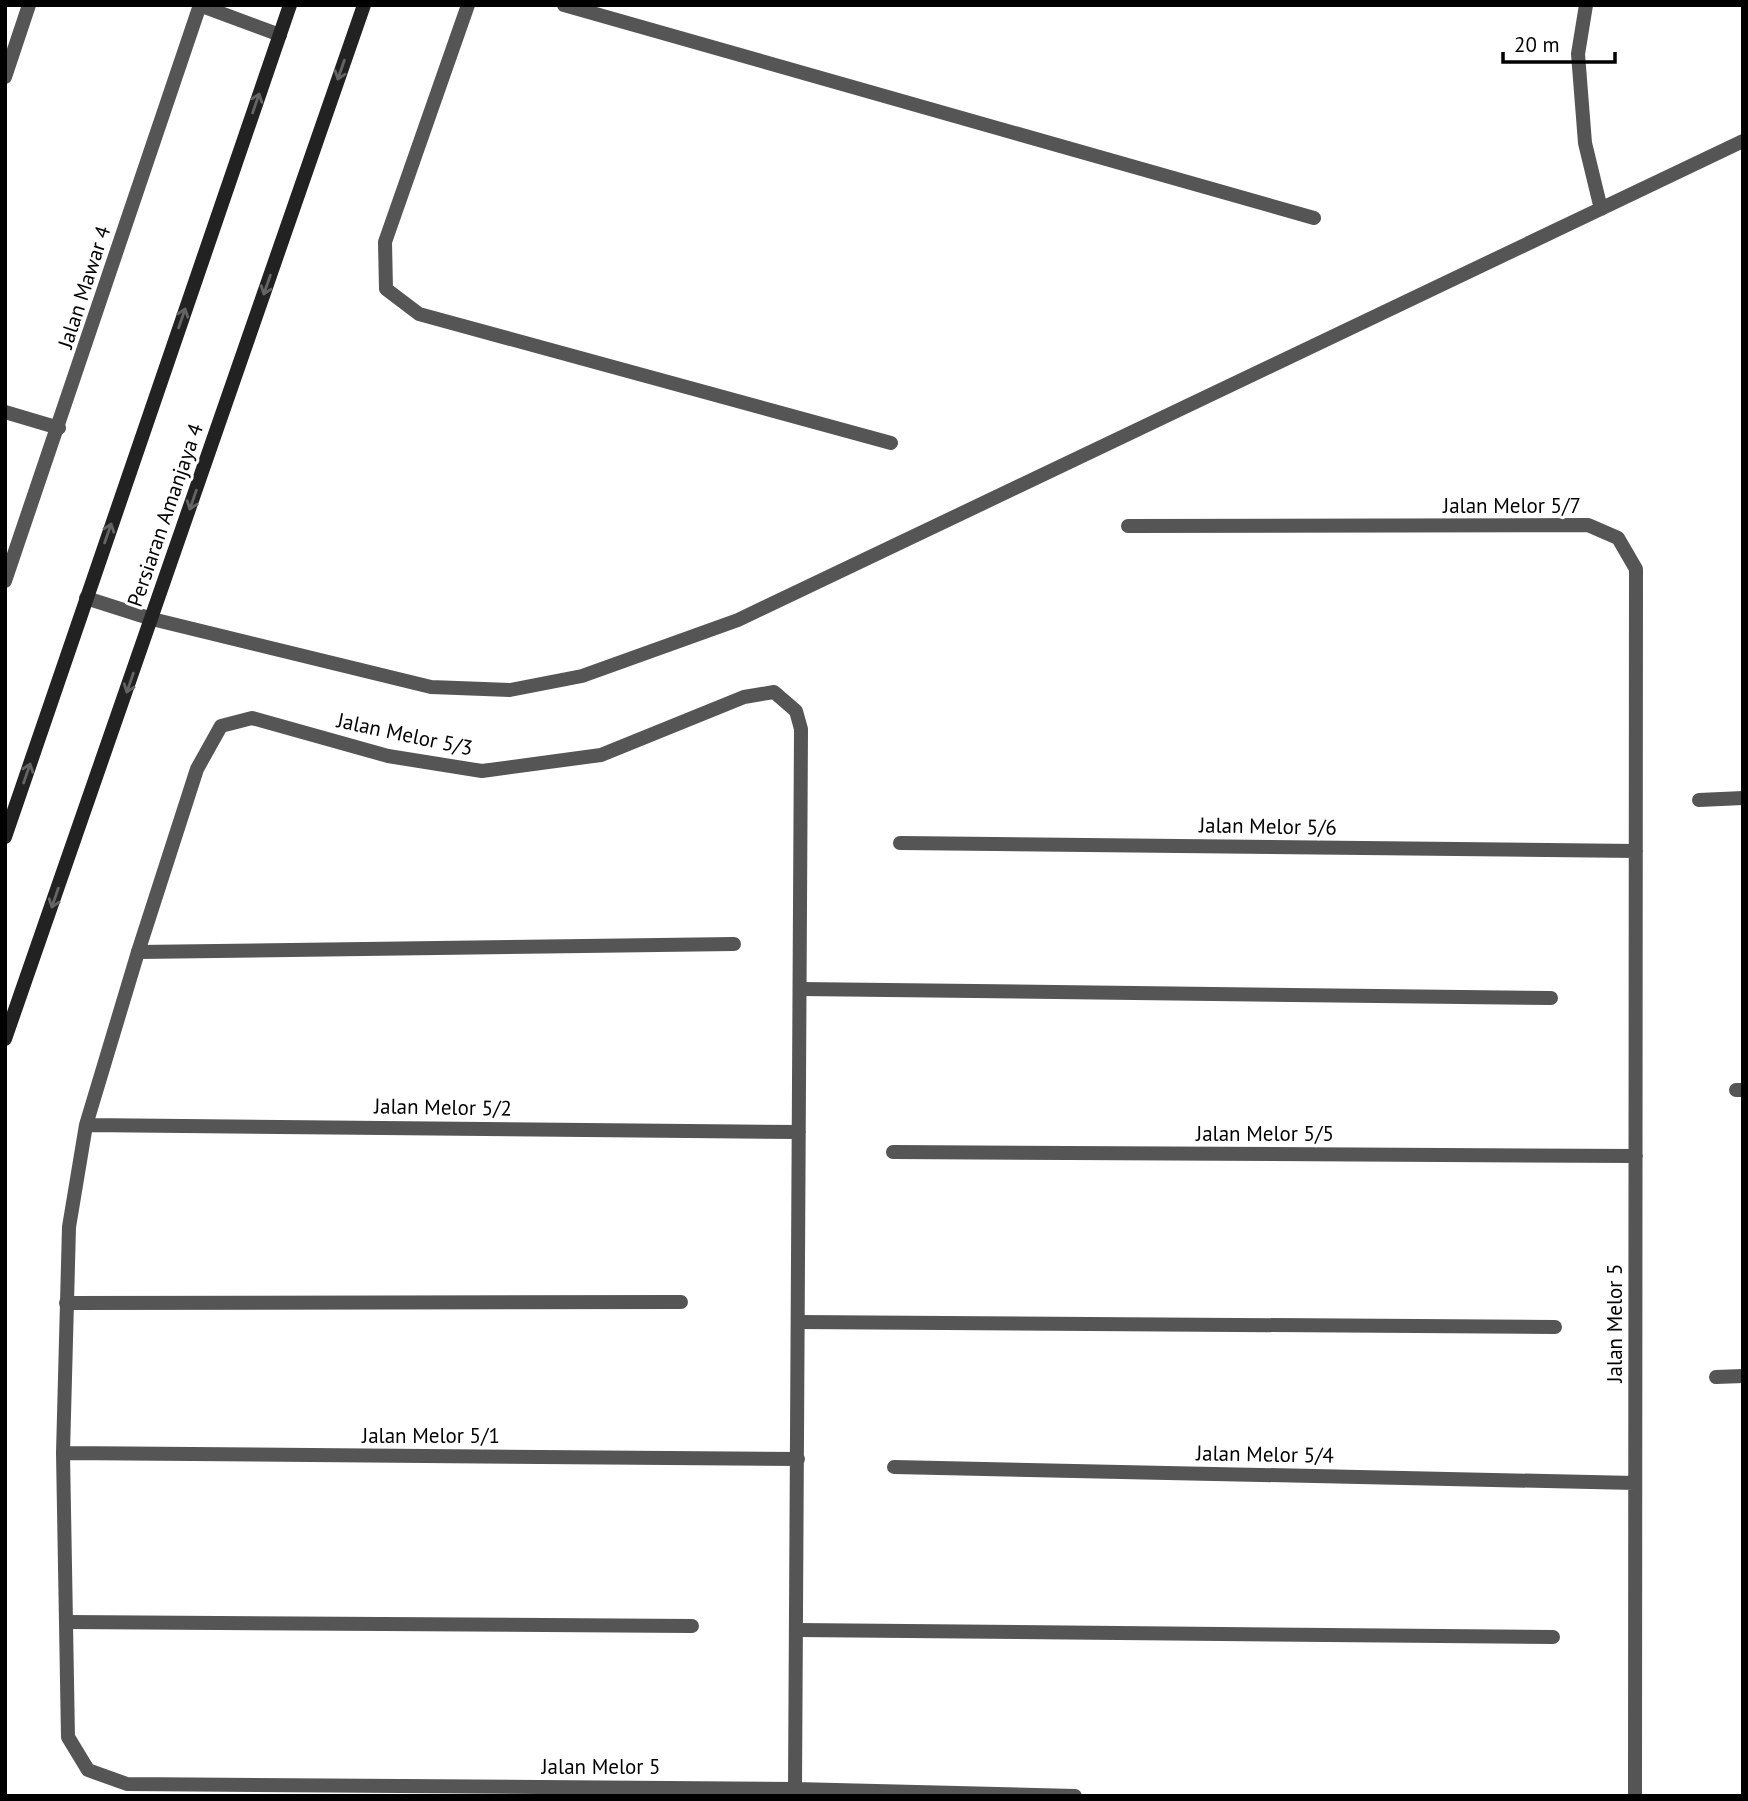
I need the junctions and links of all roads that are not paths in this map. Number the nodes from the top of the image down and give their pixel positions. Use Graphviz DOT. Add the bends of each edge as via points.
graph roads {
  1 [pos="29,5"];
  2 [pos="200,5"];
  3 [pos="290,5"];
  4 [pos="364,5"];
  5 [pos="468,5"];
  6 [pos="564,5"];
  7 [pos="1586,5"];
  8 [pos="280,35"];
  9 [pos="5,76"];
  10 [pos="1743,141"];
  11 [pos="1601,209"];
  12 [pos="1314,218"];
  13 [pos="5,412"];
  14 [pos="59,428"];
  15 [pos="891,443"];
  16 [pos="1128,526"];
  17 [pos="5,581"];
  18 [pos="86,598"];
  19 [pos="152,618"];
  20 [pos="222,726"];
  21 [pos="1743,798"];
  22 [pos="1699,800"];
  23 [pos="5,837"];
  24 [pos="900,843"];
  25 [pos="1636,851"];
  26 [pos="734,944"];
  27 [pos="138,952"];
  28 [pos="800,989"];
  29 [pos="1550,998"];
  30 [pos="5,1039"];
  31 [pos="86,1125"];
  32 [pos="799,1132"];
  33 [pos="893,1152"];
  34 [pos="1636,1156"];
  35 [pos="681,1302"];
  36 [pos="66,1303"];
  37 [pos="798,1322"];
  38 [pos="1555,1327"];
  39 [pos="1743,1376"];
  40 [pos="1716,1377"];
  41 [pos="64,1453"];
  42 [pos="798,1459"];
  43 [pos="894,1467"];
  44 [pos="1635,1483"];
  45 [pos="66,1622"];
  46 [pos="692,1626"];
  47 [pos="796,1630"];
  48 [pos="1553,1637"];
  49 [pos="795,1792"];
  50 [pos="1075,1796"];
  51 [pos="1635,1796"];
  1 -- 9 [label="street"];
  2 -- 8 [label="street"];
  2 -- 14 [label="street, Jalan Mawar 4"];
  3 -- 8 [label="street"];
  4 -- 19 [label="street, Persiaran Amanjaya 4, one-way"];
  5 -- 15 [label="street" via="385,242 386,289 419,314"];
  6 -- 12 [label="street"];
  7 -- 11 [label="street" via="1578,54 1585,142"];
  18 -- 8 [label="street, one-way"];
  10 -- 11 [label="street"];
  11 -- 19 [label="street" via="738,620 582,677 510,690 431,687"];
  13 -- 14 [label="street"];
  14 -- 17 [label="street, Jalan Mawar 4"];
  16 -- 25 [label="street, Jalan Melor 5/7" via="1588,525 1618,538 1636,569"];
  18 -- 19 [label="street"];
  23 -- 18 [label="street, one-way"];
  19 -- 30 [label="street, Persiaran Amanjaya 4, one-way"];
  20 -- 27 [label="street, Jalan Melor 5" via="197,769"];
  20 -- 28 [label="street, Jalan Melor 5/3" via="252,718 388,756 482,771 601,755 744,697 774,692 796,711 802,729"];
  21 -- 22 [label="street"];
  24 -- 25 [label="street, Jalan Melor 5/6"];
  25 -- 34 [label="street, Jalan Melor 5"];
  26 -- 27 [label="street"];
  27 -- 31 [label="street, Jalan Melor 5"];
  28 -- 29 [label="street"];
  28 -- 32 [label="street"];
  31 -- 32 [label="street, Jalan Melor 5/2"];
  31 -- 36 [label="street, Jalan Melor 5" via="69,1227"];
  32 -- 37 [label="street"];
  33 -- 34 [label="street, Jalan Melor 5/5"];
  34 -- 44 [label="street, Jalan Melor 5"];
  35 -- 36 [label="street"];
  36 -- 41 [label="street, Jalan Melor 5"];
  37 -- 38 [label="street"];
  37 -- 42 [label="street"];
  39 -- 40 [label="street"];
  41 -- 42 [label="street, Jalan Melor 5/1"];
  41 -- 45 [label="street, Jalan Melor 5"];
  42 -- 47 [label="street"];
  43 -- 44 [label="street, Jalan Melor 5/4"];
  44 -- 51 [label="street, Jalan Melor 5"];
  45 -- 46 [label="street"];
  45 -- 49 [label="street, Jalan Melor 5" via="68,1737 88,1770 127,1784"];
  47 -- 48 [label="street"];
  47 -- 49 [label="street"];
  49 -- 50 [label="street, Jalan Melor 5"];
}
